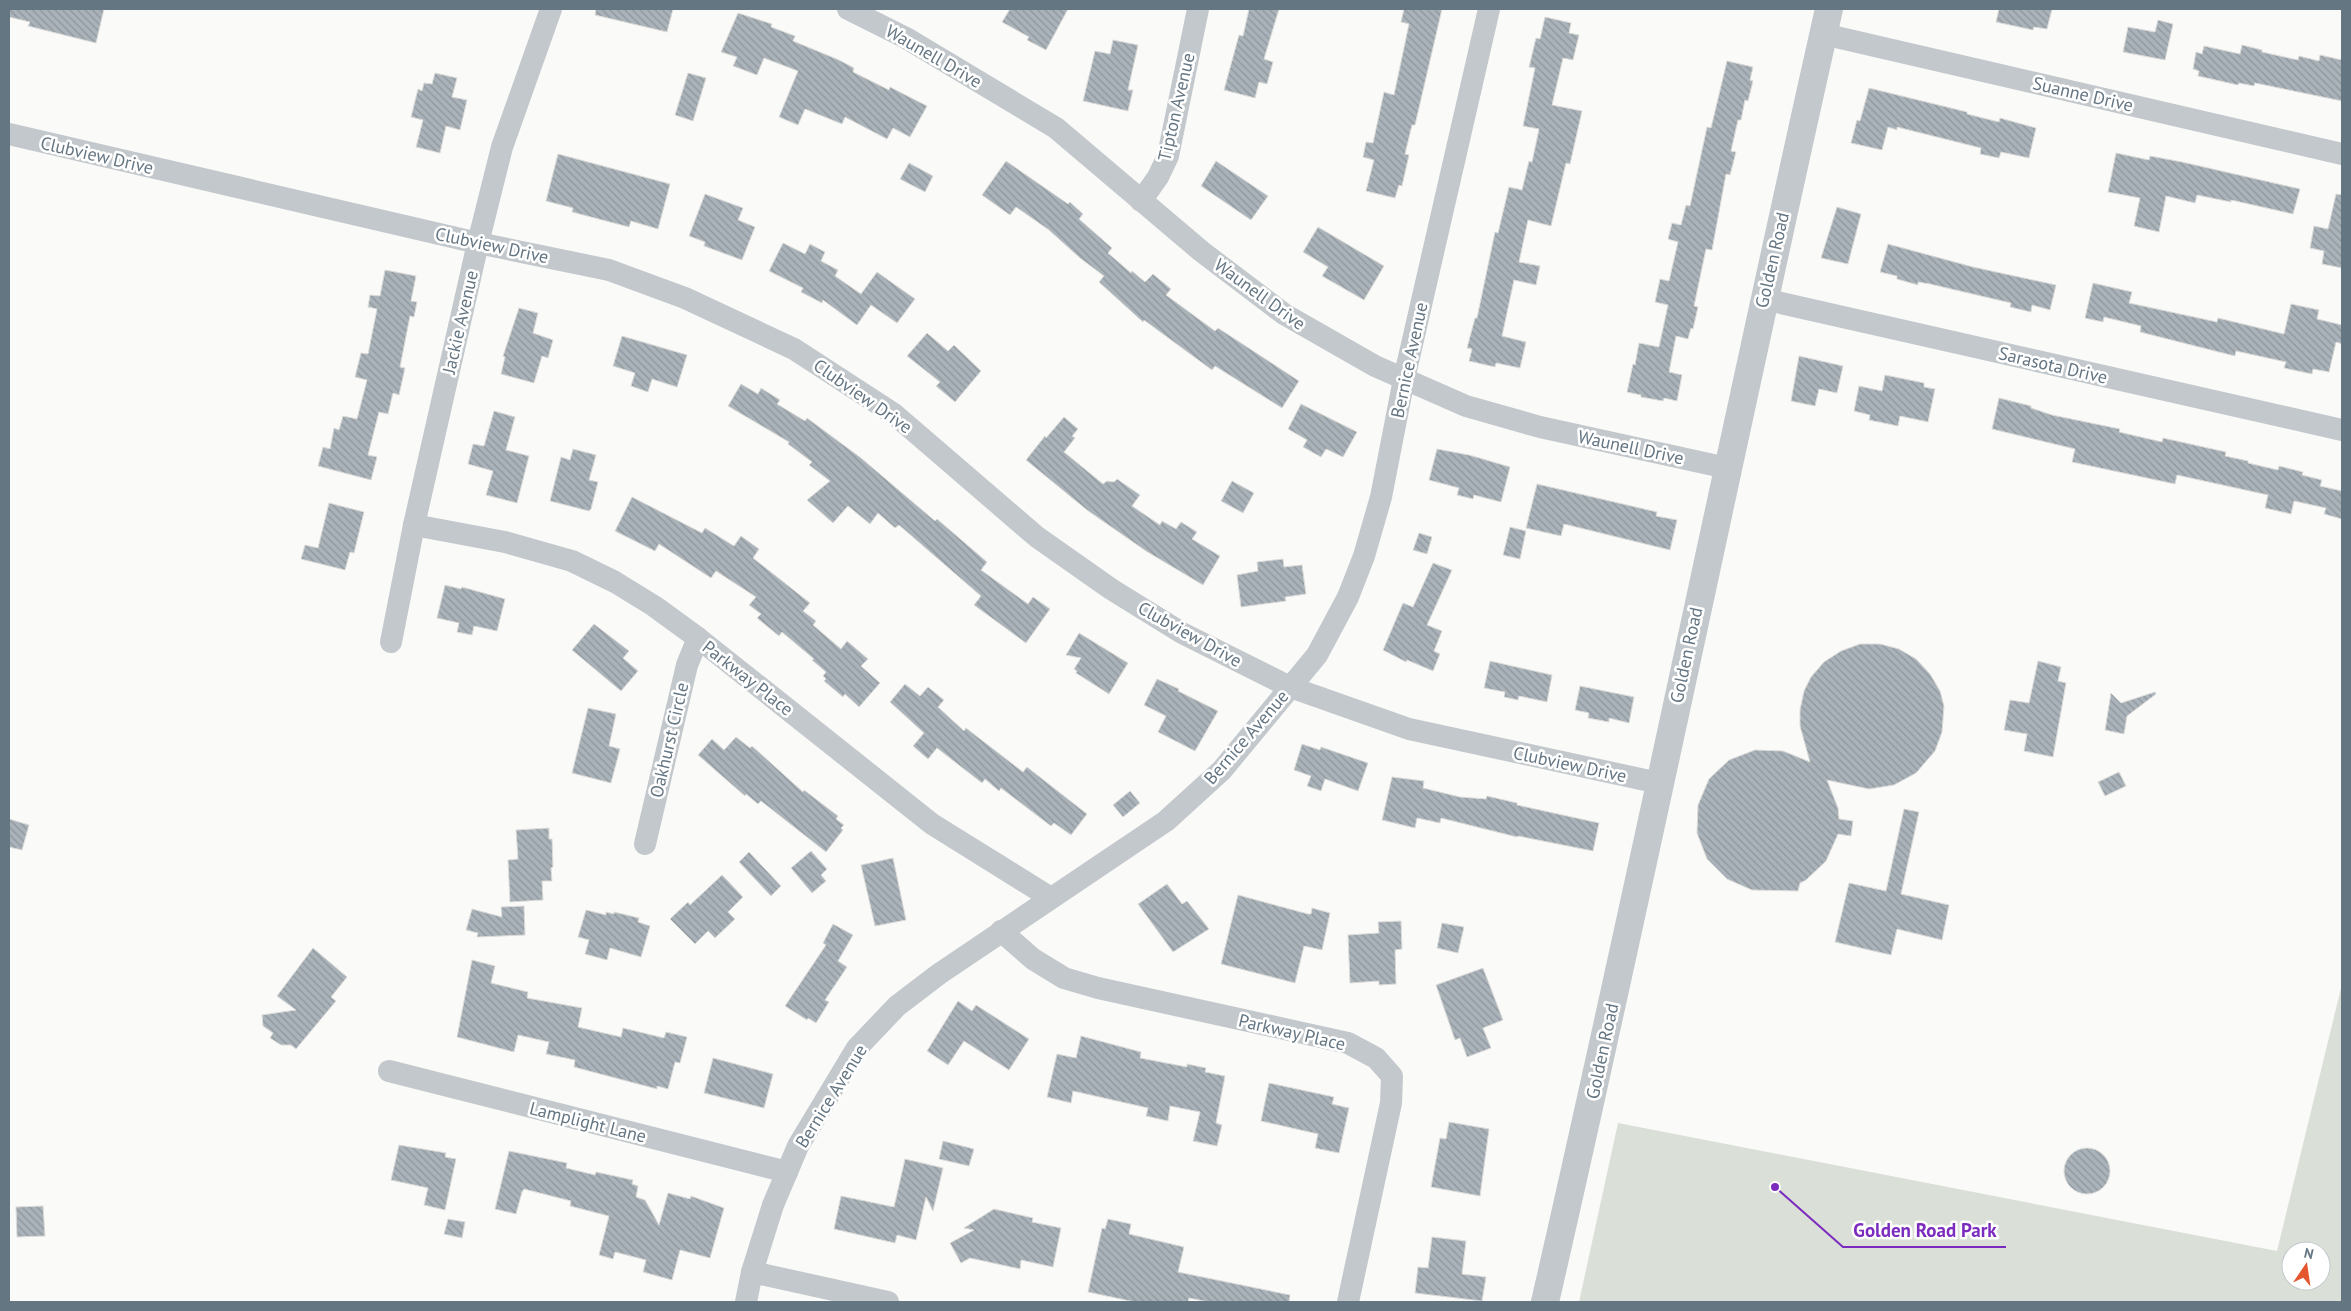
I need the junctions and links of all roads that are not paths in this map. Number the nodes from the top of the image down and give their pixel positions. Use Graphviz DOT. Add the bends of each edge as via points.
graph roads {
  1 [pos="551,9"];
  2 [pos="848,9"];
  3 [pos="1198,9"];
  4 [pos="1489,9"];
  5 [pos="1826,22"];
  6 [pos="9,134"];
  7 [pos="2342,154"];
  8 [pos="1141,201"];
  9 [pos="478,243"];
  10 [pos="1764,300"];
  11 [pos="1404,379"];
  12 [pos="2342,430"];
  13 [pos="1727,468"];
  14 [pos="414,526"];
  15 [pos="698,638"];
  16 [pos="391,642"];
  17 [pos="1290,687"];
  18 [pos="1659,783"];
  19 [pos="645,844"];
  20 [pos="1051,898"];
  21 [pos="1001,931"];
  22 [pos="389,1072"];
  23 [pos="787,1172"];
  24 [pos="752,1272"];
  25 [pos="746,1302"];
  26 [pos="888,1302"];
  27 [pos="1348,1302"];
  28 [pos="1545,1302"];
  1 -- 9 [label="street, Jackie Avenue" via="502,147"];
  2 -- 8 [label="street, Waunell Drive" via="906,38 1056,128"];
  3 -- 8 [label="street, Tipton Avenue" via="1168,156"];
  4 -- 11 [label="street, Bernice Avenue"];
  5 -- 7 [label="street, Suanne Drive"];
  5 -- 10 [label="street, Golden Road"];
  6 -- 9 [label="street, Clubview Drive"];
  8 -- 11 [label="street, Waunell Drive" via="1284,314 1335,345"];
  9 -- 14 [label="street, Jackie Avenue"];
  9 -- 17 [label="street, Clubview Drive" via="609,270 685,298 794,350 894,414 1037,537 1111,589 1182,633"];
  10 -- 12 [label="street, Sarasota Drive"];
  10 -- 13 [label="street, Golden Road"];
  11 -- 13 [label="street, Waunell Drive" via="1466,406 1540,427"];
  11 -- 17 [label="street, Bernice Avenue" via="1381,497 1364,556 1348,597 1317,656"];
  13 -- 18 [label="street, Golden Road"];
  14 -- 15 [label="street, Parkway Place" via="505,542 572,561 615,582"];
  14 -- 16 [label="street, Jackie Avenue"];
  15 -- 19 [label="street, Oakhurst Circle" via="687,665"];
  15 -- 20 [label="street, Parkway Place" via="932,824"];
  17 -- 18 [label="street, Clubview Drive" via="1409,729"];
  17 -- 20 [label="street, Bernice Avenue" via="1222,770 1166,821"];
  18 -- 28 [label="street, Golden Road"];
  20 -- 21 [label="street, Bernice Avenue"];
  21 -- 23 [label="street, Bernice Avenue" via="897,1006 858,1048 798,1146"];
  21 -- 27 [label="street, Parkway Place" via="1033,959 1064,978 1348,1043 1376,1058 1392,1076 1391,1103"];
  22 -- 23 [label="street, Lamplight Lane"];
  23 -- 24 [label="street, Bernice Avenue"];
  24 -- 25 [label="street, Bernice Avenue"];
  24 -- 26 [label="street"];
}
